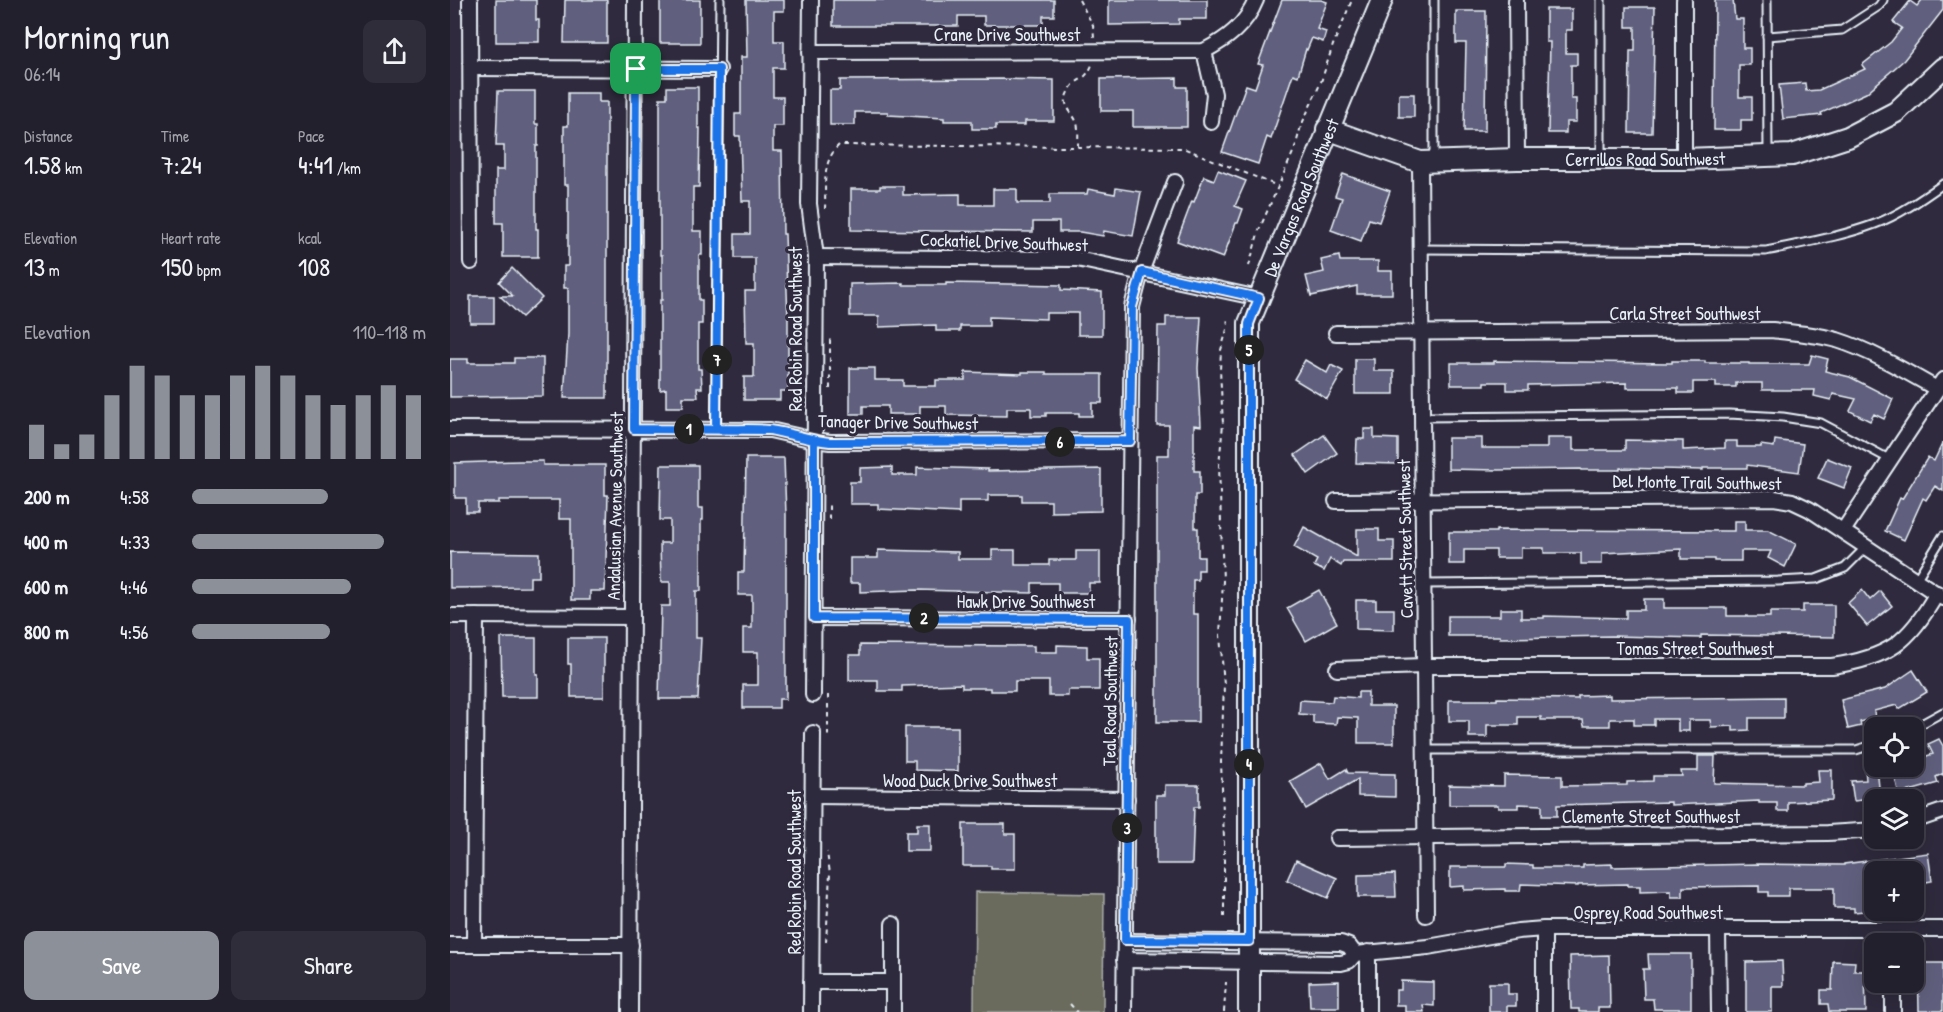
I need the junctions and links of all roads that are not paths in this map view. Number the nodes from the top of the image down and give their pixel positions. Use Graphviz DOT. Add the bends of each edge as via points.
graph roads {
  1 [pos="470,0"];
  2 [pos="635,0"];
  3 [pos="720,0"];
  4 [pos="810,0"];
  5 [pos="1256,0"];
  6 [pos="1382,0"];
  7 [pos="1434,0"];
  8 [pos="1516,0"];
  9 [pos="1601,0"];
  10 [pos="1684,0"];
  11 [pos="1767,0"];
  12 [pos="1883,0"];
  13 [pos="1767,36"];
  14 [pos="1203,51"];
  15 [pos="810,52"];
  16 [pos="471,68"];
  17 [pos="1943,68"];
  18 [pos="636,69"];
  19 [pos="719,69"];
  20 [pos="1211,122"];
  21 [pos="1327,129"];
  22 [pos="1768,157"];
  23 [pos="1517,159"];
  24 [pos="1601,159"];
  25 [pos="1684,159"];
  26 [pos="1427,162"];
  27 [pos="1175,182"];
  28 [pos="1943,184"];
  29 [pos="1421,249"];
  30 [pos="816,257"];
  31 [pos="471,262"];
  32 [pos="1142,272"];
  33 [pos="1259,298"];
  34 [pos="1421,332"];
  35 [pos="1336,333"];
  36 [pos="1940,385"];
  37 [pos="1422,417"];
  38 [pos="450,429"];
  39 [pos="634,429"];
  40 [pos="716,429"];
  41 [pos="814,440"];
  42 [pos="1130,441"];
  43 [pos="1889,459"];
  44 [pos="1422,499"];
  45 [pos="1336,501"];
  46 [pos="1843,531"];
  47 [pos="1943,537"];
  48 [pos="1866,547"];
  49 [pos="1916,580"];
  50 [pos="1424,584"];
  51 [pos="1940,596"];
  52 [pos="450,616"];
  53 [pos="476,616"];
  54 [pos="632,617"];
  55 [pos="814,618"];
  56 [pos="1129,619"];
  57 [pos="1424,666"];
  58 [pos="1337,669"];
  59 [pos="813,695"];
  60 [pos="1943,712"];
  61 [pos="1924,722"];
  62 [pos="813,733"];
  63 [pos="1864,747"];
  64 [pos="1425,750"];
  65 [pos="813,796"];
  66 [pos="1127,799"];
  67 [pos="1943,811"];
  68 [pos="1924,818"];
  69 [pos="1864,831"];
  70 [pos="1426,836"];
  71 [pos="1337,838"];
  72 [pos="1426,915"];
  73 [pos="893,924"];
  74 [pos="1544,929"];
  75 [pos="1892,929"];
  76 [pos="1943,929"];
  77 [pos="1718,930"];
  78 [pos="1892,933"];
  79 [pos="1125,940"];
  80 [pos="1249,941"];
  81 [pos="450,945"];
  82 [pos="474,945"];
  83 [pos="631,945"];
  84 [pos="1362,953"];
  85 [pos="1125,960"];
  86 [pos="1249,961"];
  87 [pos="811,982"];
  88 [pos="893,982"];
  89 [pos="1893,993"];
  90 [pos="630,1012"];
  91 [pos="811,1012"];
  92 [pos="893,1012"];
  93 [pos="1124,1012"];
  94 [pos="1249,1012"];
  95 [pos="1368,1012"];
  96 [pos="1544,1012"];
  97 [pos="1719,1012"];
  98 [pos="1893,1012"];
  1 -- 16 [label="street"];
  2 -- 18 [label="street, Andalusian Avenue Southwest"];
  3 -- 19 [label="lane"];
  4 -- 15 [label="street, Red Robin Road Southwest"];
  5 -- 14 [label="street" via="1237,29"];
  6 -- 21 [label="street, De Vargas Road Southwest"];
  7 -- 26 [label="lane"];
  8 -- 23 [label="street"];
  9 -- 24 [label="lane"];
  10 -- 25 [label="street"];
  11 -- 13 [label="lane"];
  12 -- 13 [label="lane" via="1842,30"];
  13 -- 22 [label="lane"];
  14 -- 15 [label="street, Crane Drive Southwest"];
  14 -- 20 [label="street" via="1214,94"];
  15 -- 30 [label="street, Red Robin Road Southwest" via="809,204"];
  16 -- 18 [label="street"];
  16 -- 31 [label="street"];
  17 -- 22 [label="street, Cerrillos Road Southwest" via="1896,112 1872,126 1817,148"];
  18 -- 19 [label="street"];
  18 -- 39 [label="street, Andalusian Avenue Southwest"];
  19 -- 40 [label="lane"];
  21 -- 26 [label="street, Cerrillos Road Southwest"];
  21 -- 33 [label="street, De Vargas Road Southwest"];
  22 -- 25 [label="street, Cerrillos Road Southwest"];
  23 -- 24 [label="street, Cerrillos Road Southwest"];
  23 -- 26 [label="street, Cerrillos Road Southwest"];
  24 -- 25 [label="street, Cerrillos Road Southwest"];
  26 -- 29 [label="street, Cavett Street Southwest"];
  27 -- 32 [label="street, Teal Road Southwest"];
  28 -- 29 [label="lane" via="1875,224 1766,251"];
  29 -- 34 [label="street, Cavett Street Southwest"];
  30 -- 32 [label="street, Cockatiel Drive Southwest" via="1058,258"];
  30 -- 41 [label="street, Red Robin Road Southwest"];
  32 -- 33 [label="street, Cockatiel Drive Southwest"];
  32 -- 42 [label="street, Teal Road Southwest" via="1132,307"];
  33 -- 80 [label="street, De Vargas Road Southwest" via="1249,324"];
  34 -- 35 [label="street, Carla Street Southwest"];
  34 -- 36 [label="street, Carla Street Southwest" via="1792,332 1836,340"];
  34 -- 37 [label="street, Cavett Street Southwest"];
  36 -- 43 [label="street"];
  37 -- 43 [label="lane" via="1783,417 1821,423"];
  37 -- 44 [label="street, Cavett Street Southwest"];
  38 -- 39 [label="street, Tanager Drive Southwest"];
  39 -- 40 [label="street, Tanager Drive Southwest"];
  39 -- 54 [label="street, Andalusian Avenue Southwest"];
  40 -- 41 [label="street, Tanager Drive Southwest" via="770,430"];
  41 -- 42 [label="street, Tanager Drive Southwest"];
  41 -- 55 [label="street, Red Robin Road Southwest"];
  42 -- 56 [label="street, Teal Road Southwest"];
  43 -- 46 [label="street"];
  44 -- 45 [label="street, Del Monte Trail Southwest"];
  44 -- 46 [label="street, Del Monte Trail Southwest" via="1774,498 1809,509"];
  44 -- 50 [label="street, Cavett Street Southwest"];
  46 -- 48 [label="street, Del Monte Trail Southwest"];
  47 -- 49 [label="lane"];
  48 -- 49 [label="street, Del Monte Trail Southwest"];
  48 -- 50 [label="lane" via="1845,568 1816,579"];
  49 -- 51 [label="street, Del Monte Trail Southwest"];
  50 -- 57 [label="street, Cavett Street Southwest"];
  51 -- 57 [label="street, Tomas Street Southwest" via="1914,629 1888,651 1870,659 1832,666"];
  52 -- 53 [label="street"];
  53 -- 54 [label="street"];
  53 -- 82 [label="street"];
  54 -- 83 [label="street, Andalusian Avenue Southwest"];
  55 -- 56 [label="street, Hawk Drive Southwest"];
  55 -- 59 [label="street, Red Robin Road Southwest"];
  56 -- 66 [label="street, Teal Road Southwest"];
  57 -- 58 [label="street, Tomas Street Southwest"];
  57 -- 64 [label="street, Cavett Street Southwest"];
  60 -- 61 [label="lane"];
  62 -- 65 [label="street, Red Robin Road Southwest"];
  63 -- 64 [label="lane"];
  64 -- 70 [label="street, Cavett Street Southwest"];
  65 -- 66 [label="street, Wood Duck Drive Southwest"];
  65 -- 87 [label="street, Red Robin Road Southwest"];
  66 -- 79 [label="street, Teal Road Southwest"];
  67 -- 68 [label="street"];
  69 -- 70 [label="street, Clemente Street Southwest"];
  70 -- 71 [label="street, Clemente Street Southwest"];
  70 -- 72 [label="street, Cavett Street Southwest"];
  73 -- 88 [label="street"];
  74 -- 77 [label="street, Osprey Road Southwest"];
  74 -- 84 [label="street, Osprey Road Southwest"];
  74 -- 96 [label="street"];
  75 -- 76 [label="street, Osprey Road Southwest"];
  75 -- 77 [label="street, Osprey Road Southwest"];
  75 -- 78 [label="street"];
  77 -- 97 [label="street"];
  79 -- 80 [label="street, Osprey Road Southwest"];
  79 -- 85 [label="street, Teal Road Southwest"];
  80 -- 84 [label="street, Osprey Road Southwest" via="1341,943"];
  80 -- 86 [label="street, De Vargas Road Southwest"];
  81 -- 82 [label="street"];
  82 -- 83 [label="street"];
  83 -- 90 [label="street, Andalusian Avenue Southwest"];
  84 -- 86 [label="street, Osprey Road Southwest" via="1341,963"];
  84 -- 95 [label="street"];
  85 -- 86 [label="street, Osprey Road Southwest"];
  85 -- 93 [label="street, Teal Road Southwest"];
  86 -- 94 [label="street, De Vargas Road Southwest"];
  87 -- 88 [label="street"];
  87 -- 91 [label="street, Red Robin Road Southwest"];
  88 -- 92 [label="street"];
  89 -- 98 [label="street"];
}
